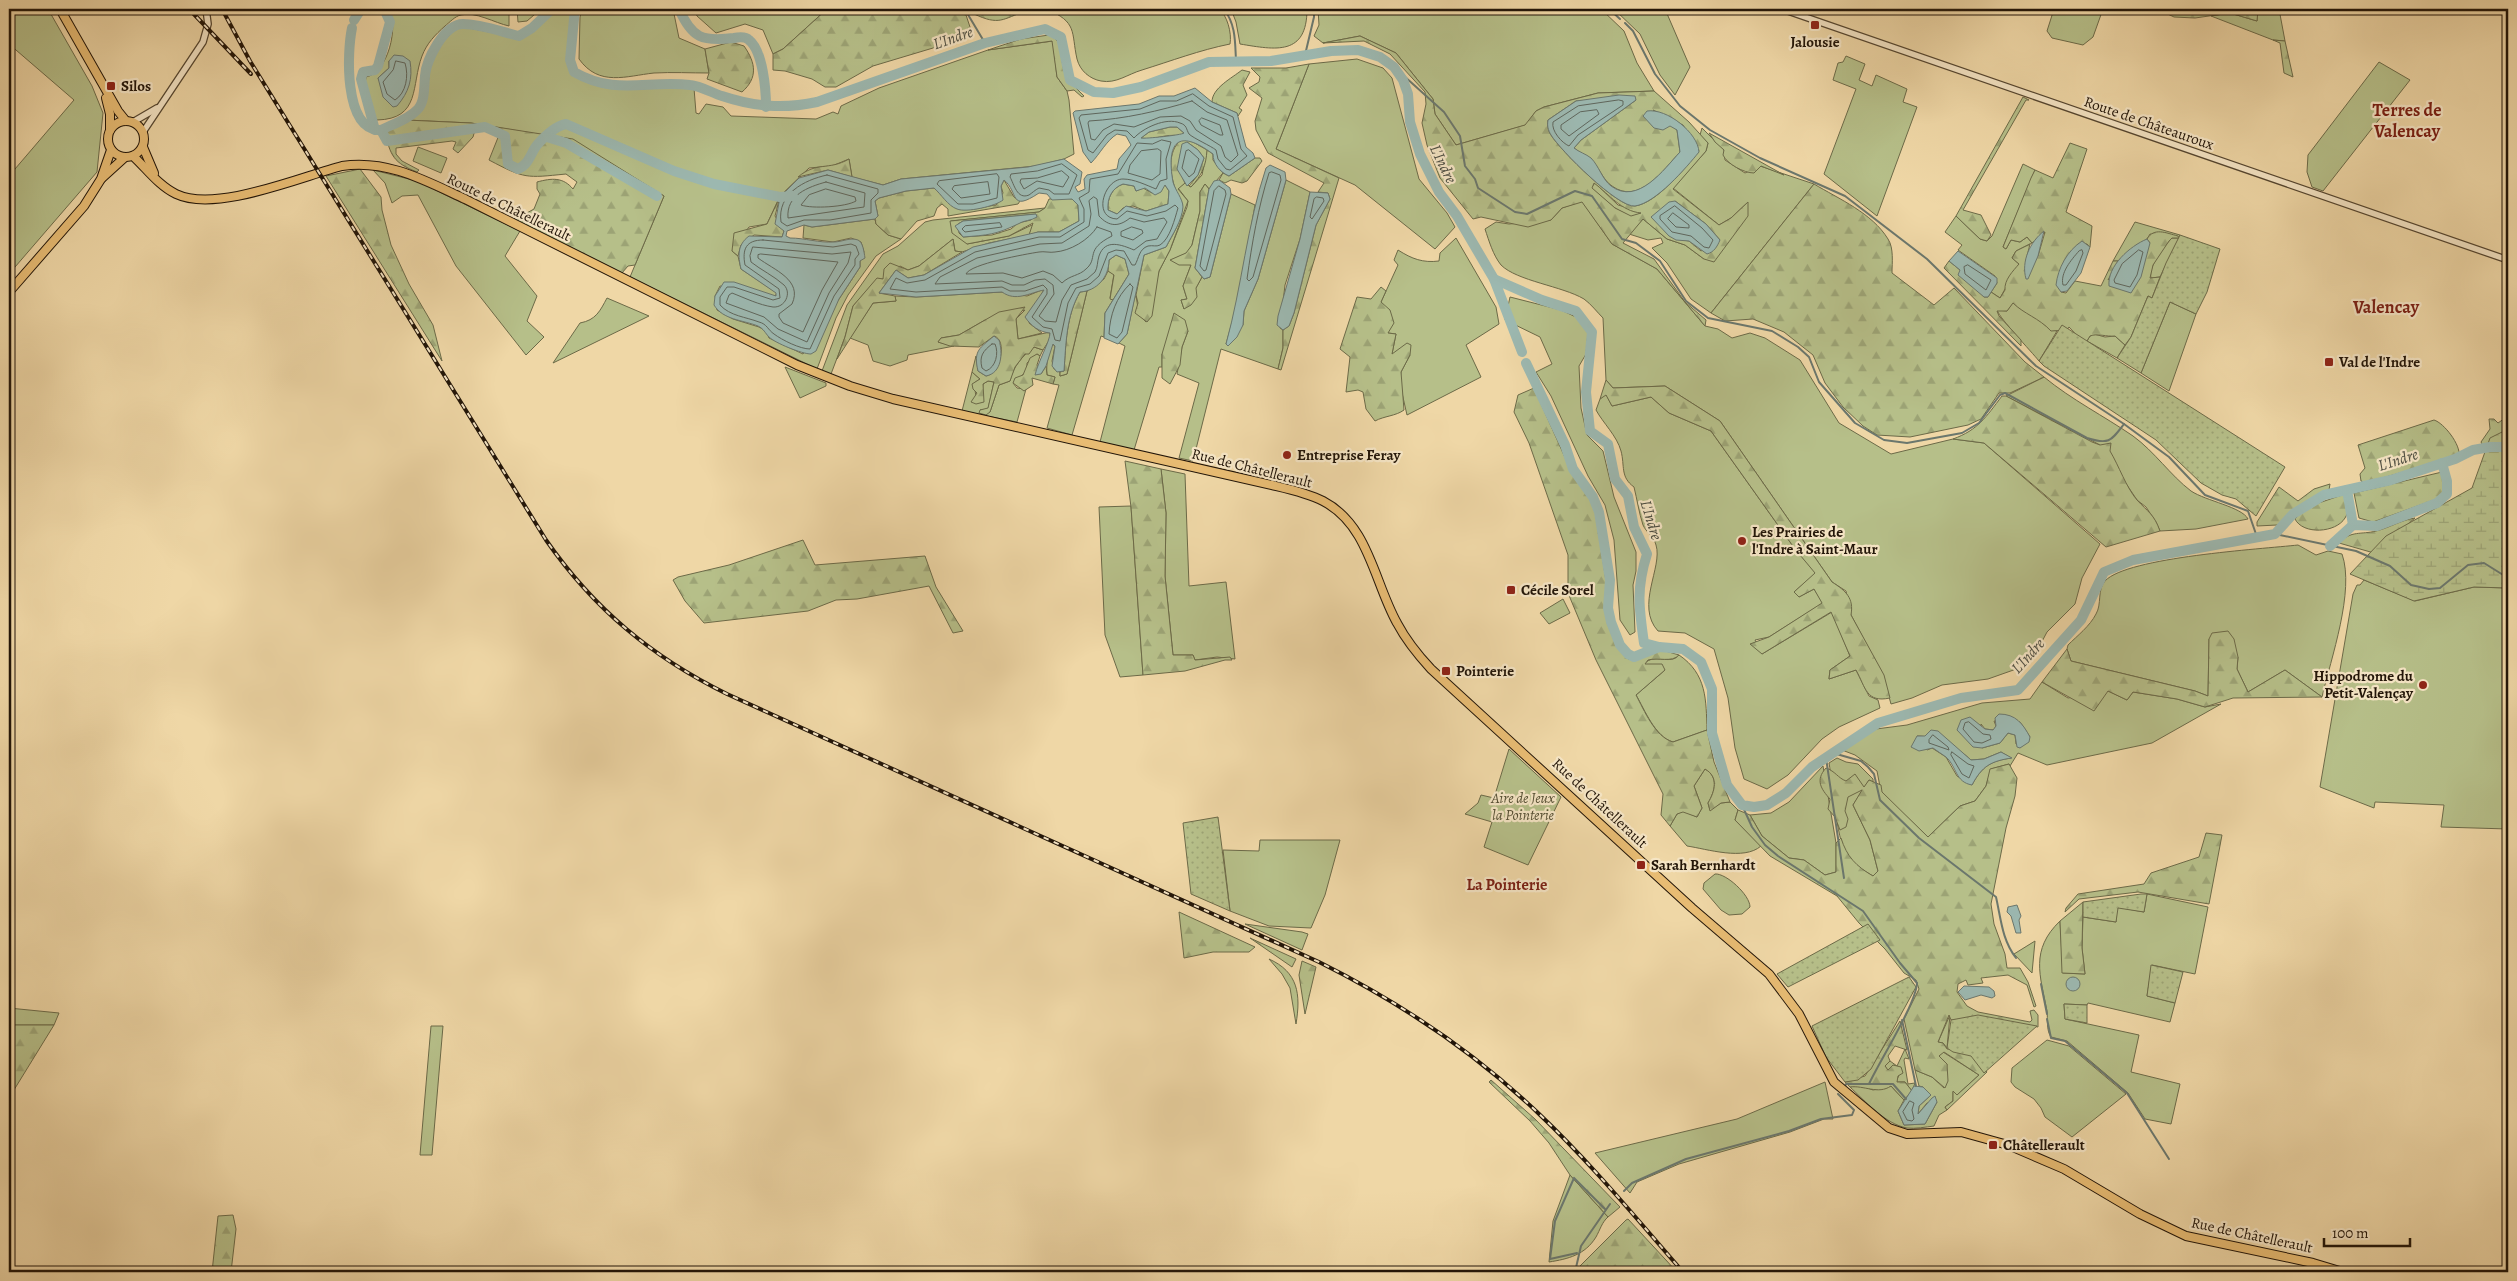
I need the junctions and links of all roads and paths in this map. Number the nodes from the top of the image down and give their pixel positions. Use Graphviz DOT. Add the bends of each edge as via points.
graph roads {
  1 [pos="60,9"];
  2 [pos="206,9"];
  3 [pos="1782,9"];
  4 [pos="102,84"];
  5 [pos="161,105"];
  6 [pos="129,122"];
  7 [pos="110,130"];
  8 [pos="143,132"];
  9 [pos="143,147"];
  10 [pos="111,150"];
  11 [pos="133,156"];
  12 [pos="124,158"];
  13 [pos="101,180"];
  14 [pos="157,180"];
  15 [pos="2508,260"];
  16 [pos="9,292"];
  17 [pos="834,380"];
  18 [pos="2343,1272"];
  1 -- 4 [label="main road"];
  2 -- 5 [label="street" via="208,24 203,42"];
  3 -- 15 [label="street, Route de Châteauroux"];
  4 -- 6 [label="main road"];
  4 -- 7 [label="main road" via="110,107"];
  5 -- 6 [label="street"];
  5 -- 8 [label="street"];
  6 -- 7 [label="main road" via="117,124"];
  6 -- 8 [label="main road"];
  7 -- 10 [label="main road"];
  8 -- 9 [label="main road"];
  9 -- 11 [label="main road"];
  9 -- 14 [label="main road"];
  10 -- 12 [label="main road"];
  10 -- 13 [label="main road"];
  11 -- 12 [label="main road"];
  11 -- 14 [label="main road, Route de Châtellerault"];
  12 -- 13 [label="main road"];
  13 -- 16 [label="main road" via="84,206"];
  14 -- 17 [label="main road, Route de Châtellerault" via="184,197 207,200 236,196 342,166 358,164 390,168 465,200 797,365"];
  17 -- 18 [label="main road, Rue de Châtellerault" via="908,403 1272,485 1323,501 1343,516 1360,537 1397,624 1414,650 1692,908 1769,974 1799,1014 1834,1082 1880,1121 1907,1134 1961,1132 2008,1145 2064,1169 2140,1214 2186,1236"];
}
